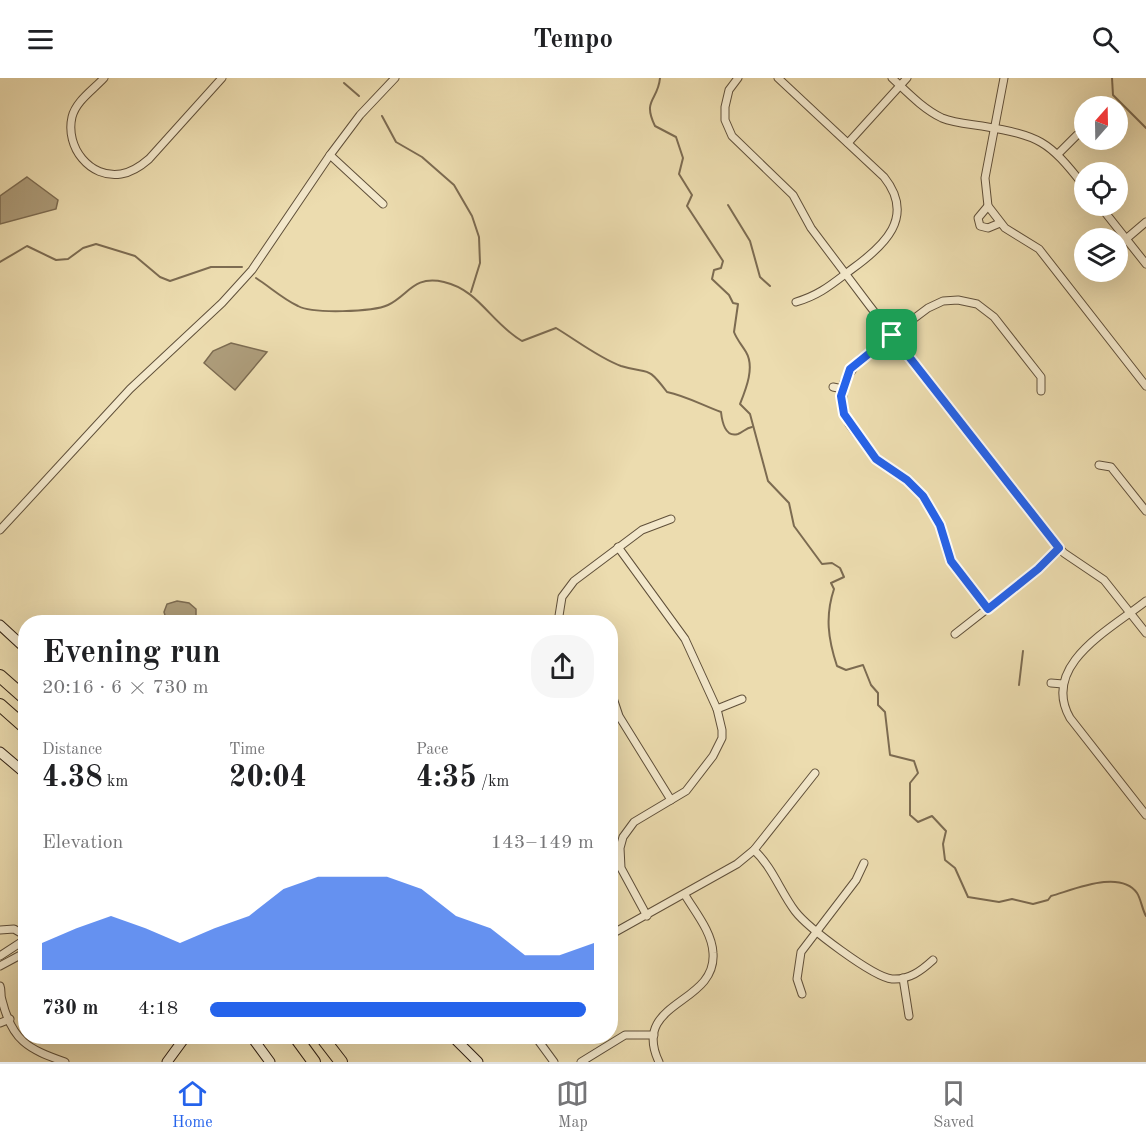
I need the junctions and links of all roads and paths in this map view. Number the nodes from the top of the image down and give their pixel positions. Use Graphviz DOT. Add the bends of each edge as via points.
graph roads {
  1 [pos="104,78"];
  2 [pos="222,78"];
  3 [pos="395,78"];
  4 [pos="738,78"];
  5 [pos="778,78"];
  6 [pos="892,78"];
  7 [pos="907,78"];
  8 [pos="1004,78"];
  9 [pos="900,85"];
  10 [pos="994,128"];
  11 [pos="1074,138"];
  12 [pos="848,143"];
  13 [pos="1059,153"];
  14 [pos="330,155"];
  15 [pos="1074,173"];
  16 [pos="383,204"];
  17 [pos="988,206"];
  18 [pos="1108,216"];
  19 [pos="1146,222"];
  20 [pos="1000,223"];
  21 [pos="1117,228"];
  22 [pos="1128,237"];
  23 [pos="1128,242"];
  24 [pos="1146,264"];
  25 [pos="846,274"];
  26 [pos="796,302"];
  27 [pos="892,335"];
  28 [pos="1146,386"];
  29 [pos="833,387"];
  30 [pos="843,389"];
  31 [pos="1041,391"];
  32 [pos="1099,465"];
  33 [pos="1146,512"];
  34 [pos="671,519"];
  35 [pos="0,530"];
  36 [pos="618,547"];
  37 [pos="1059,548"];
  38 [pos="1146,602"];
  39 [pos="988,609"];
  40 [pos="1130,614"];
  41 [pos="558,615"];
  42 [pos="0,625"];
  43 [pos="1146,633"];
  44 [pos="955,634"];
  45 [pos="18,642"];
  46 [pos="0,676"];
  47 [pos="1051,683"];
  48 [pos="1063,684"];
  49 [pos="18,692"];
  50 [pos="742,699"];
  51 [pos="0,705"];
  52 [pos="717,709"];
  53 [pos="618,713"];
  54 [pos="18,721"];
  55 [pos="0,752"];
  56 [pos="18,767"];
  57 [pos="815,773"];
  58 [pos="671,800"];
  59 [pos="1146,815"];
  60 [pos="754,850"];
  61 [pos="864,863"];
  62 [pos="685,895"];
  63 [pos="647,916"];
  64 [pos="0,930"];
  65 [pos="618,931"];
  66 [pos="817,931"];
  67 [pos="18,932"];
  68 [pos="18,944"];
  69 [pos="0,956"];
  70 [pos="18,956"];
  71 [pos="933,960"];
  72 [pos="0,966"];
  73 [pos="903,978"];
  74 [pos="0,986"];
  75 [pos="802,994"];
  76 [pos="0,998"];
  77 [pos="909,1016"];
  78 [pos="10,1019"];
  79 [pos="0,1023"];
  80 [pos="654,1035"];
  81 [pos="18,1036"];
  82 [pos="618,1039"];
  83 [pos="25,1044"];
  84 [pos="180,1044"];
  85 [pos="257,1044"];
  86 [pos="301,1044"];
  87 [pos="327,1044"];
  88 [pos="460,1044"];
  89 [pos="542,1044"];
  90 [pos="610,1044"];
  91 [pos="65,1062"];
  92 [pos="167,1062"];
  93 [pos="270,1062"];
  94 [pos="314,1062"];
  95 [pos="341,1062"];
  96 [pos="478,1062"];
  97 [pos="554,1062"];
  98 [pos="581,1062"];
  99 [pos="659,1062"];
  1 -- 2 [label="street" via="75,109 71,134 75,151 87,164 102,172 120,174 149,159"];
  3 -- 14 [label="street"];
  4 -- 25 [label="street" via="725,104 729,131 791,193 811,228"];
  5 -- 12 [label="street"];
  6 -- 9 [label="street"];
  7 -- 9 [label="street"];
  8 -- 10 [label="street"];
  9 -- 10 [label="street" via="943,118"];
  9 -- 12 [label="street"];
  10 -- 13 [label="street" via="1030,136"];
  10 -- 17 [label="street" via="984,183"];
  11 -- 13 [label="street"];
  12 -- 25 [label="street" via="888,182 896,213 886,241"];
  13 -- 15 [label="street"];
  14 -- 16 [label="street"];
  14 -- 35 [label="street" via="252,270 130,389"];
  17 -- 20 [label="street"];
  17 -- 20 [label="street" via="978,218 980,226 988,228"];
  18 -- 21 [label="street"];
  19 -- 22 [label="street"];
  20 -- 28 [label="street" via="1039,249"];
  23 -- 24 [label="street"];
  25 -- 26 [label="street" via="818,295"];
  25 -- 27 [label="street"];
  27 -- 30 [label="street" via="853,366"];
  27 -- 31 [label="street" via="938,303 973,303 994,316 1041,377"];
  27 -- 37 [label="street"];
  29 -- 30 [label="street"];
  30 -- 39 [label="street" via="842,405 849,424 876,459 923,496 940,525 951,561"];
  32 -- 33 [label="street" via="1111,467"];
  34 -- 36 [label="street" via="642,530"];
  36 -- 41 [label="street" via="567,589"];
  36 -- 52 [label="street" via="685,639"];
  37 -- 39 [label="street"];
  37 -- 40 [label="street" via="1102,578"];
  38 -- 40 [label="street"];
  39 -- 44 [label="street"];
  40 -- 43 [label="street"];
  40 -- 48 [label="street" via="1076,657"];
  42 -- 45 [label="street"];
  46 -- 49 [label="highway"];
  47 -- 48 [label="street"];
  48 -- 59 [label="street" via="1070,718"];
  50 -- 52 [label="street"];
  51 -- 54 [label="highway"];
  52 -- 58 [label="street" via="722,738 713,756 686,791"];
  53 -- 58 [label="street"];
  55 -- 56 [label="street"];
  57 -- 60 [label="street"];
  58 -- 63 [label="street" via="634,822 620,848 621,868"];
  60 -- 62 [label="street"];
  60 -- 66 [label="street" via="768,865 794,909"];
  61 -- 66 [label="street" via="856,880"];
  62 -- 63 [label="street"];
  62 -- 80 [label="street" via="711,942 713,964 699,988 665,1012"];
  63 -- 65 [label="street"];
  64 -- 67 [label="street"];
  66 -- 73 [label="street" via="871,972"];
  66 -- 75 [label="street" via="801,952 797,967"];
  68 -- 69 [label="street"];
  70 -- 72 [label="street"];
  71 -- 73 [label="street"];
  73 -- 77 [label="street"];
  74 -- 76 [label="street"];
  76 -- 78 [label="street"];
  78 -- 79 [label="street"];
  78 -- 81 [label="street"];
  80 -- 82 [label="street" via="625,1035"];
  80 -- 99 [label="street"];
  83 -- 91 [label="street"];
  84 -- 92 [label="street"];
  85 -- 93 [label="street"];
  86 -- 94 [label="highway"];
  87 -- 95 [label="highway"];
  88 -- 96 [label="street"];
  89 -- 97 [label="street"];
  90 -- 98 [label="street"];
}
